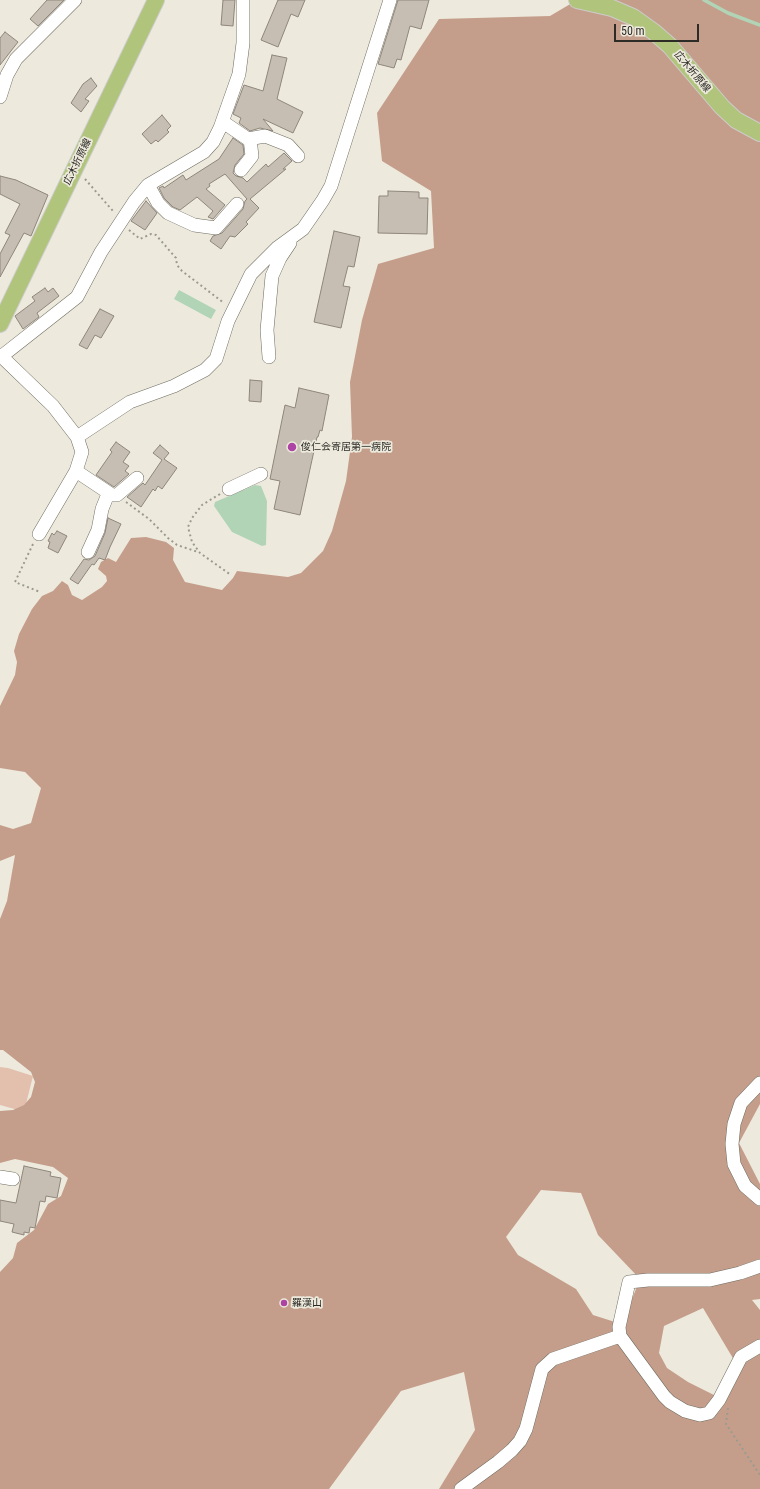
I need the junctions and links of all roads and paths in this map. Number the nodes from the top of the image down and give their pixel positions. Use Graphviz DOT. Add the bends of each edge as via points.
graph roads {
  1 [pos="75,0"];
  2 [pos="156,0"];
  3 [pos="243,0"];
  4 [pos="390,0"];
  5 [pos="577,0"];
  6 [pos="0,97"];
  7 [pos="223,122"];
  8 [pos="760,133"];
  9 [pos="250,139"];
  10 [pos="298,156"];
  11 [pos="75,168"];
  12 [pos="240,170"];
  13 [pos="148,186"];
  14 [pos="237,204"];
  15 [pos="121,221"];
  16 [pos="294,236"];
  17 [pos="232,314"];
  18 [pos="0,324"];
  19 [pos="1,355"];
  20 [pos="269,357"];
  21 [pos="77,437"];
  22 [pos="76,471"];
  23 [pos="261,474"];
  24 [pos="137,478"];
  25 [pos="229,489"];
  26 [pos="113,494"];
  27 [pos="39,534"];
  28 [pos="88,552"];
  29 [pos="200,553"];
  30 [pos="231,575"];
  31 [pos="40,592"];
  32 [pos="760,1083"];
  33 [pos="760,1199"];
  34 [pos="760,1266"];
  35 [pos="620,1336"];
  36 [pos="760,1346"];
  37 [pos="729,1402"];
  38 [pos="760,1475"];
  39 [pos="461,1489"];
  1 -- 6 [label="street" via="16,59 7,75"];
  2 -- 11 [label="main road, 広木折原線"];
  3 -- 7 [label="street" via="244,19 239,74"];
  4 -- 16 [label="street" via="331,186 302,229"];
  5 -- 8 [label="main road, 広木折原線" via="612,8 633,17 654,32 670,46 722,107 736,120"];
  7 -- 9 [label="street"];
  7 -- 13 [label="street" via="213,142 204,152"];
  9 -- 10 [label="street" via="259,136 273,138 288,145"];
  9 -- 12 [label="street" via="252,156"];
  11 -- 15 [label="path"];
  11 -- 18 [label="main road, 広木折原線"];
  13 -- 14 [label="street" via="158,203 168,213 201,227 216,228"];
  13 -- 15 [label="street"];
  15 -- 17 [label="path" via="140,239 151,234 156,235 176,258 177,265 225,304"];
  15 -- 19 [label="street" via="77,297"];
  16 -- 17 [label="street" via="277,248 251,274"];
  16 -- 20 [label="street" via="272,276 267,330"];
  17 -- 21 [label="street" via="216,359 206,370 174,386 130,402"];
  19 -- 21 [label="street" via="53,406"];
  21 -- 22 [label="street" via="82,452"];
  22 -- 26 [label="street"];
  22 -- 27 [label="street"];
  23 -- 25 [label="street"];
  24 -- 26 [label="street"];
  25 -- 29 [label="path" via="208,500 192,518 188,527 192,542"];
  26 -- 28 [label="street" via="102,509 98,530"];
  26 -- 29 [label="path" via="149,519 176,545"];
  27 -- 31 [label="path" via="15,582"];
  29 -- 30 [label="path"];
  32 -- 33 [label="street" via="742,1103 734,1124 732,1144 734,1164 742,1181"];
  34 -- 35 [label="street" via="710,1280 629,1282 619,1326"];
  35 -- 36 [label="street" via="670,1402 685,1411 700,1415 709,1413 719,1400 740,1357"];
  35 -- 39 [label="street" via="553,1359 542,1369 526,1429 520,1441 498,1462"];
  37 -- 38 [label="path" via="726,1424"];
}
